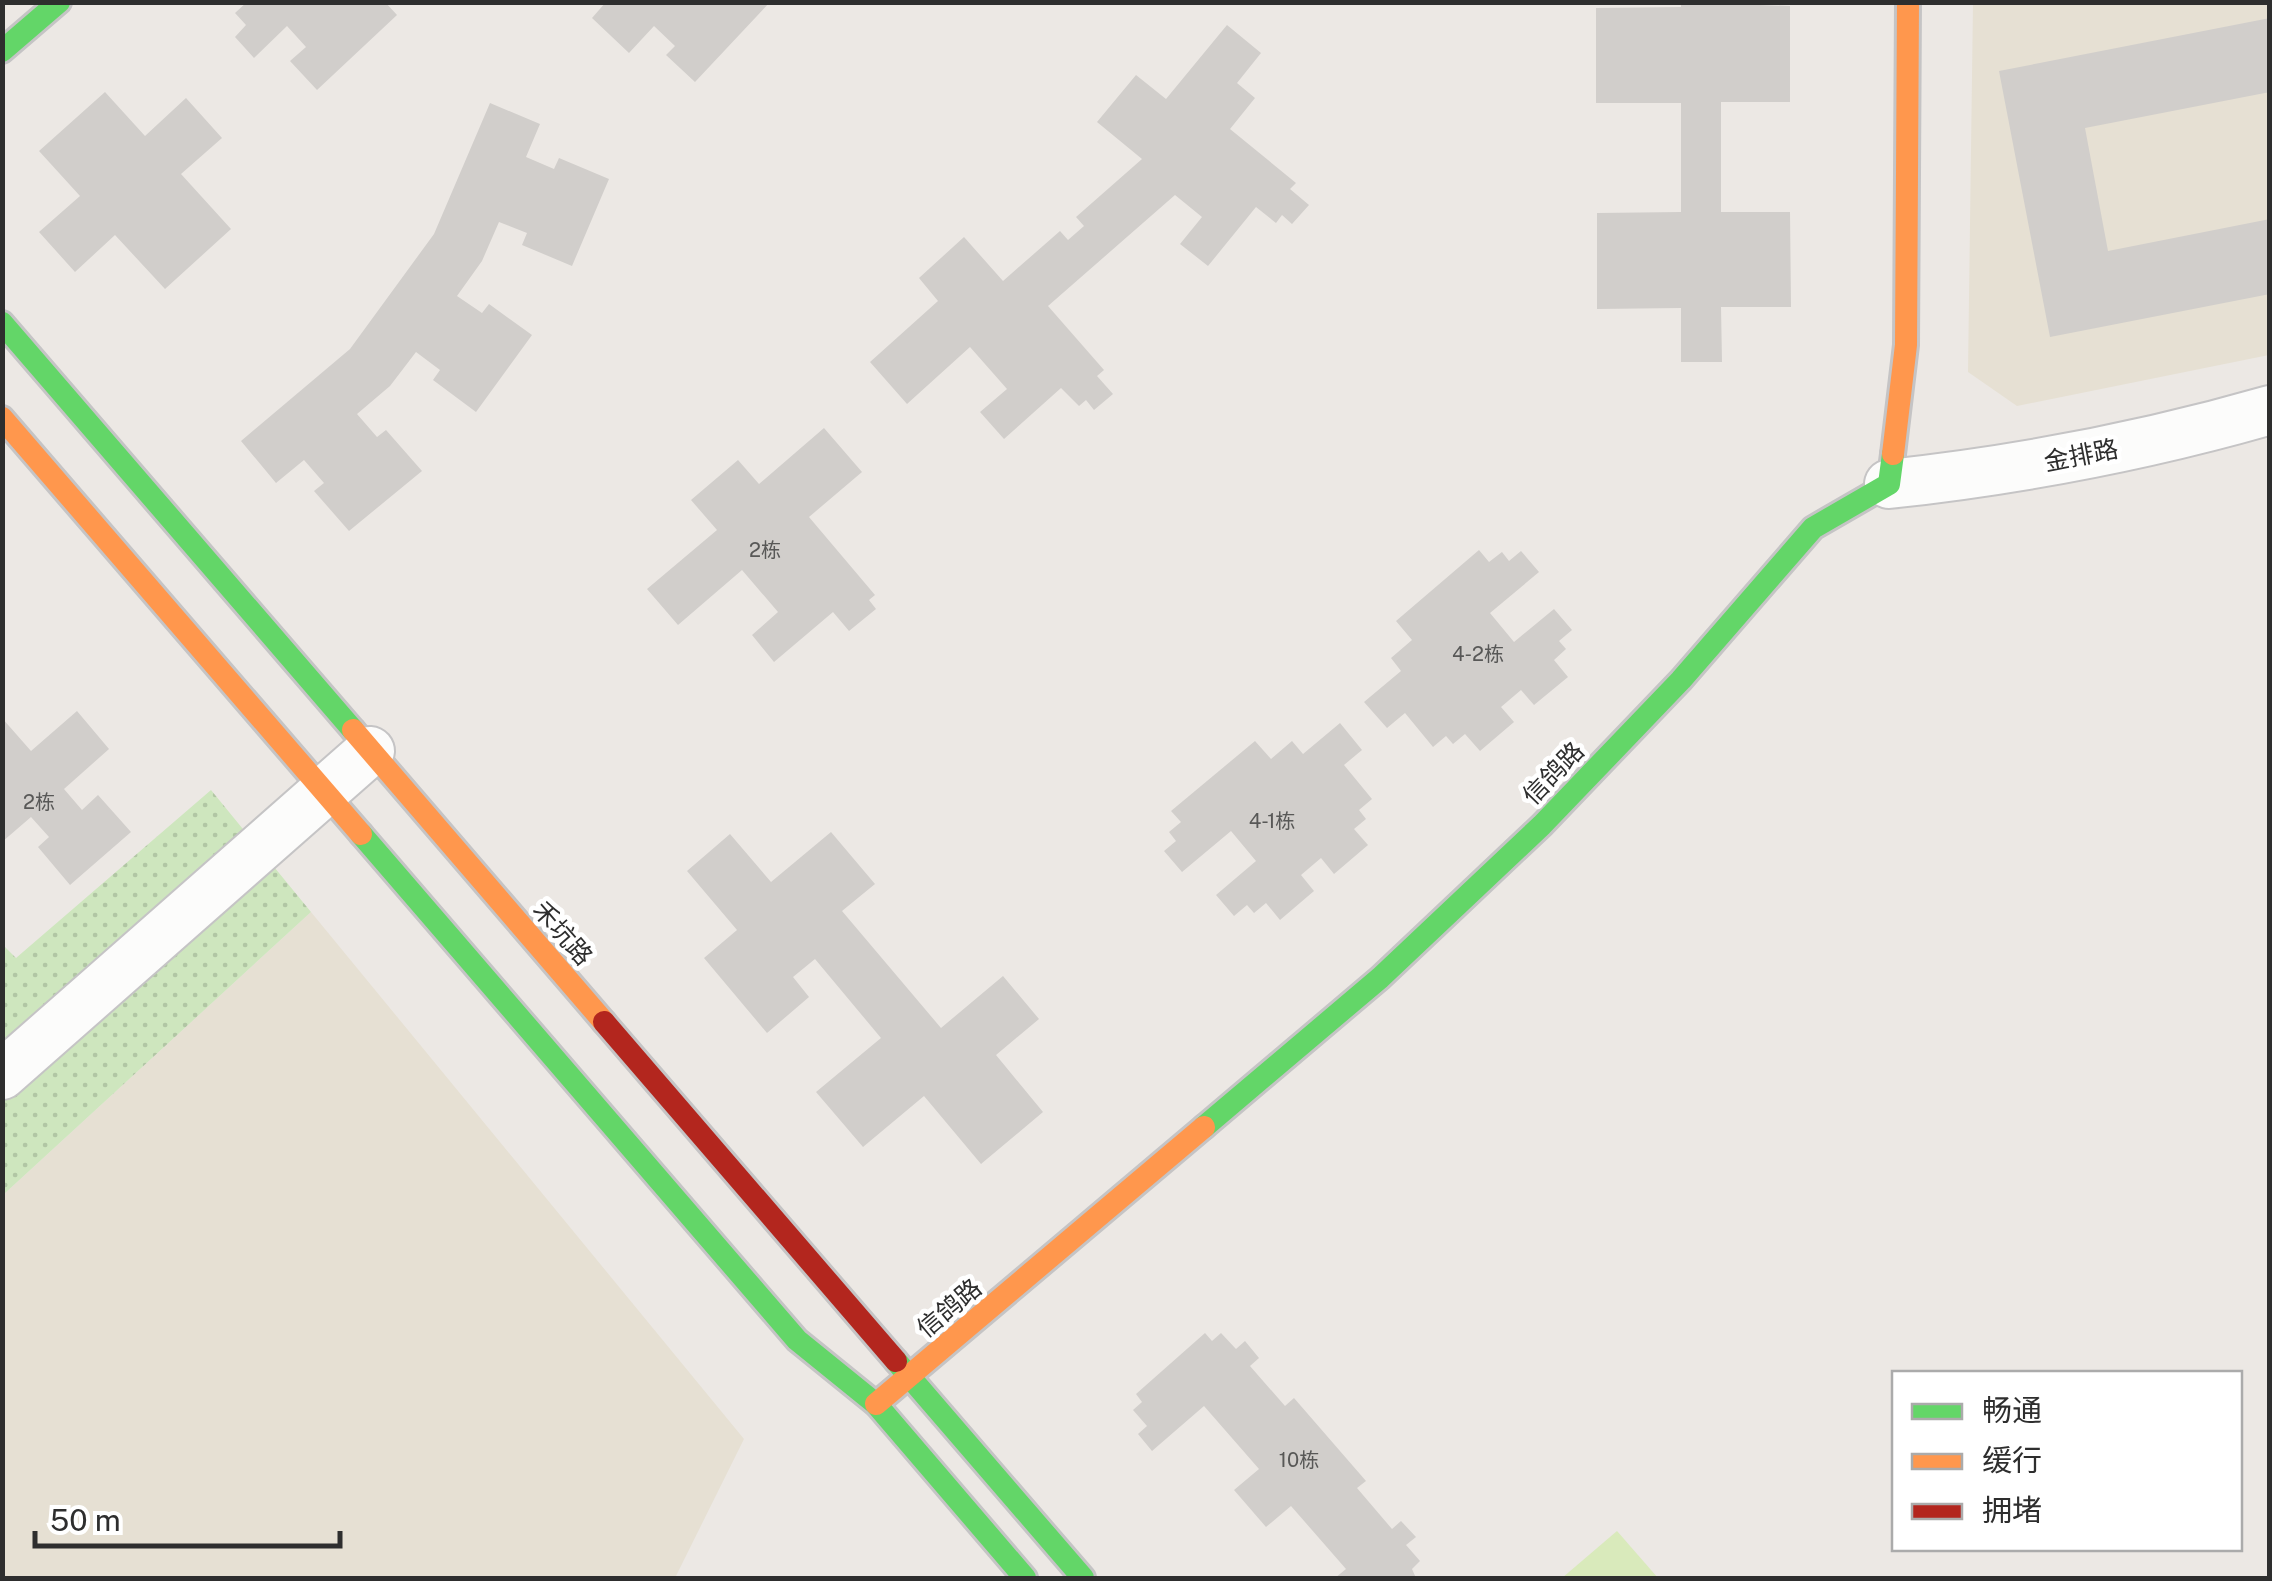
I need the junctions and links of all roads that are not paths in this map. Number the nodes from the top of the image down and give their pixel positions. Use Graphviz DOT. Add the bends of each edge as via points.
graph roads {
  1 [pos="59,2"];
  2 [pos="1908,2"];
  3 [pos="2,51"];
  4 [pos="2,323"];
  5 [pos="2270,410"];
  6 [pos="2,418"];
  7 [pos="1889,484"];
  8 [pos="370,751"];
  9 [pos="322,793"];
  10 [pos="2,1075"];
  11 [pos="908,1377"];
  12 [pos="876,1404"];
  13 [pos="1025,1578"];
  14 [pos="1082,1578"];
  1 -- 3 [label="street"];
  2 -- 7 [label="street" via="1906,345"];
  4 -- 8 [label="street, 禾坑路"];
  5 -- 7 [label="street, 金排路" via="2178,436"];
  6 -- 9 [label="street"];
  7 -- 11 [label="street, 信鸽路" via="1813,528 1542,825 1380,978"];
  8 -- 9 [label="street"];
  8 -- 11 [label="street, 禾坑路"];
  9 -- 10 [label="street"];
  9 -- 12 [label="street" via="797,1340"];
  11 -- 12 [label="street, 信鸽路"];
  11 -- 14 [label="street, 禾坑路"];
  12 -- 13 [label="street"];
}
